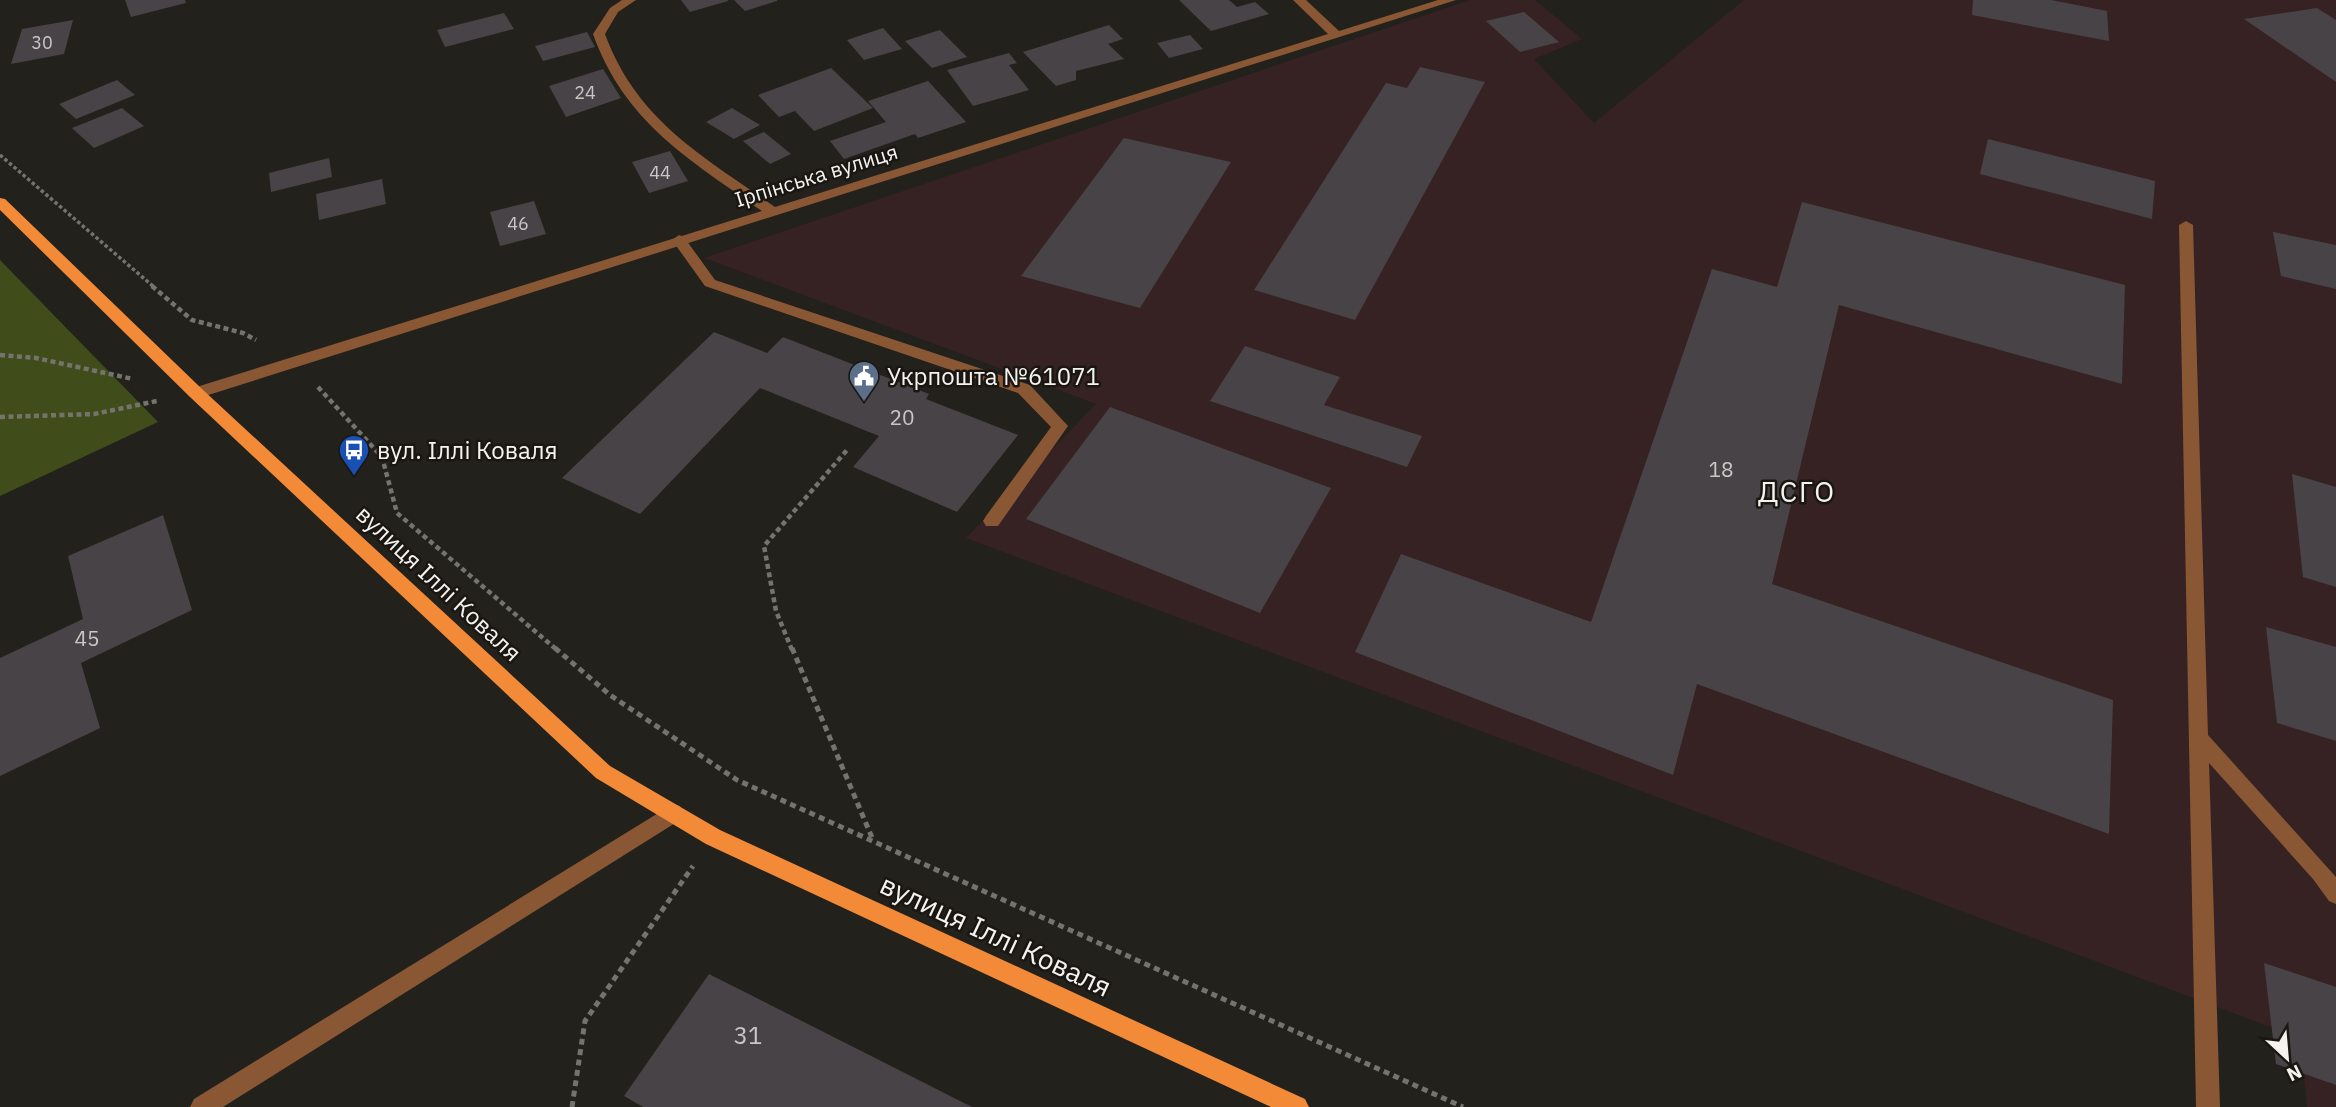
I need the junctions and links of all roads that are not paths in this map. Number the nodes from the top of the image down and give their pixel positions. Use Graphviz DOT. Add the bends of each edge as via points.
graph roads {
  1 [pos="630,0"];
  2 [pos="1299,0"];
  3 [pos="1450,0"];
  4 [pos="1337,36"];
  5 [pos="0,202"];
  6 [pos="772,211"];
  7 [pos="2186,225"];
  8 [pos="679,240"];
  9 [pos="196,393"];
  10 [pos="992,520"];
  11 [pos="2199,738"];
  12 [pos="673,813"];
  13 [pos="2336,894"];
  14 [pos="202,1107"];
  15 [pos="1297,1107"];
  16 [pos="2208,1107"];
  1 -- 6 [label="street" via="614,10 599,34 605,60 651,123"];
  2 -- 4 [label="street"];
  3 -- 4 [label="street, Ірпінська вулиця"];
  4 -- 6 [label="street, Ірпінська вулиця"];
  5 -- 9 [label="main road, вулиця Іллі Коваля"];
  6 -- 8 [label="street, Ірпінська вулиця"];
  7 -- 11 [label="street"];
  8 -- 9 [label="street, Ірпінська вулиця"];
  8 -- 10 [label="street" via="710,283 1024,388 1060,426"];
  9 -- 12 [label="main road, вулиця Іллі Коваля" via="603,772"];
  11 -- 13 [label="street"];
  11 -- 16 [label="street"];
  12 -- 14 [label="street"];
  12 -- 15 [label="main road, вулиця Іллі Коваля" via="713,837"];
}
